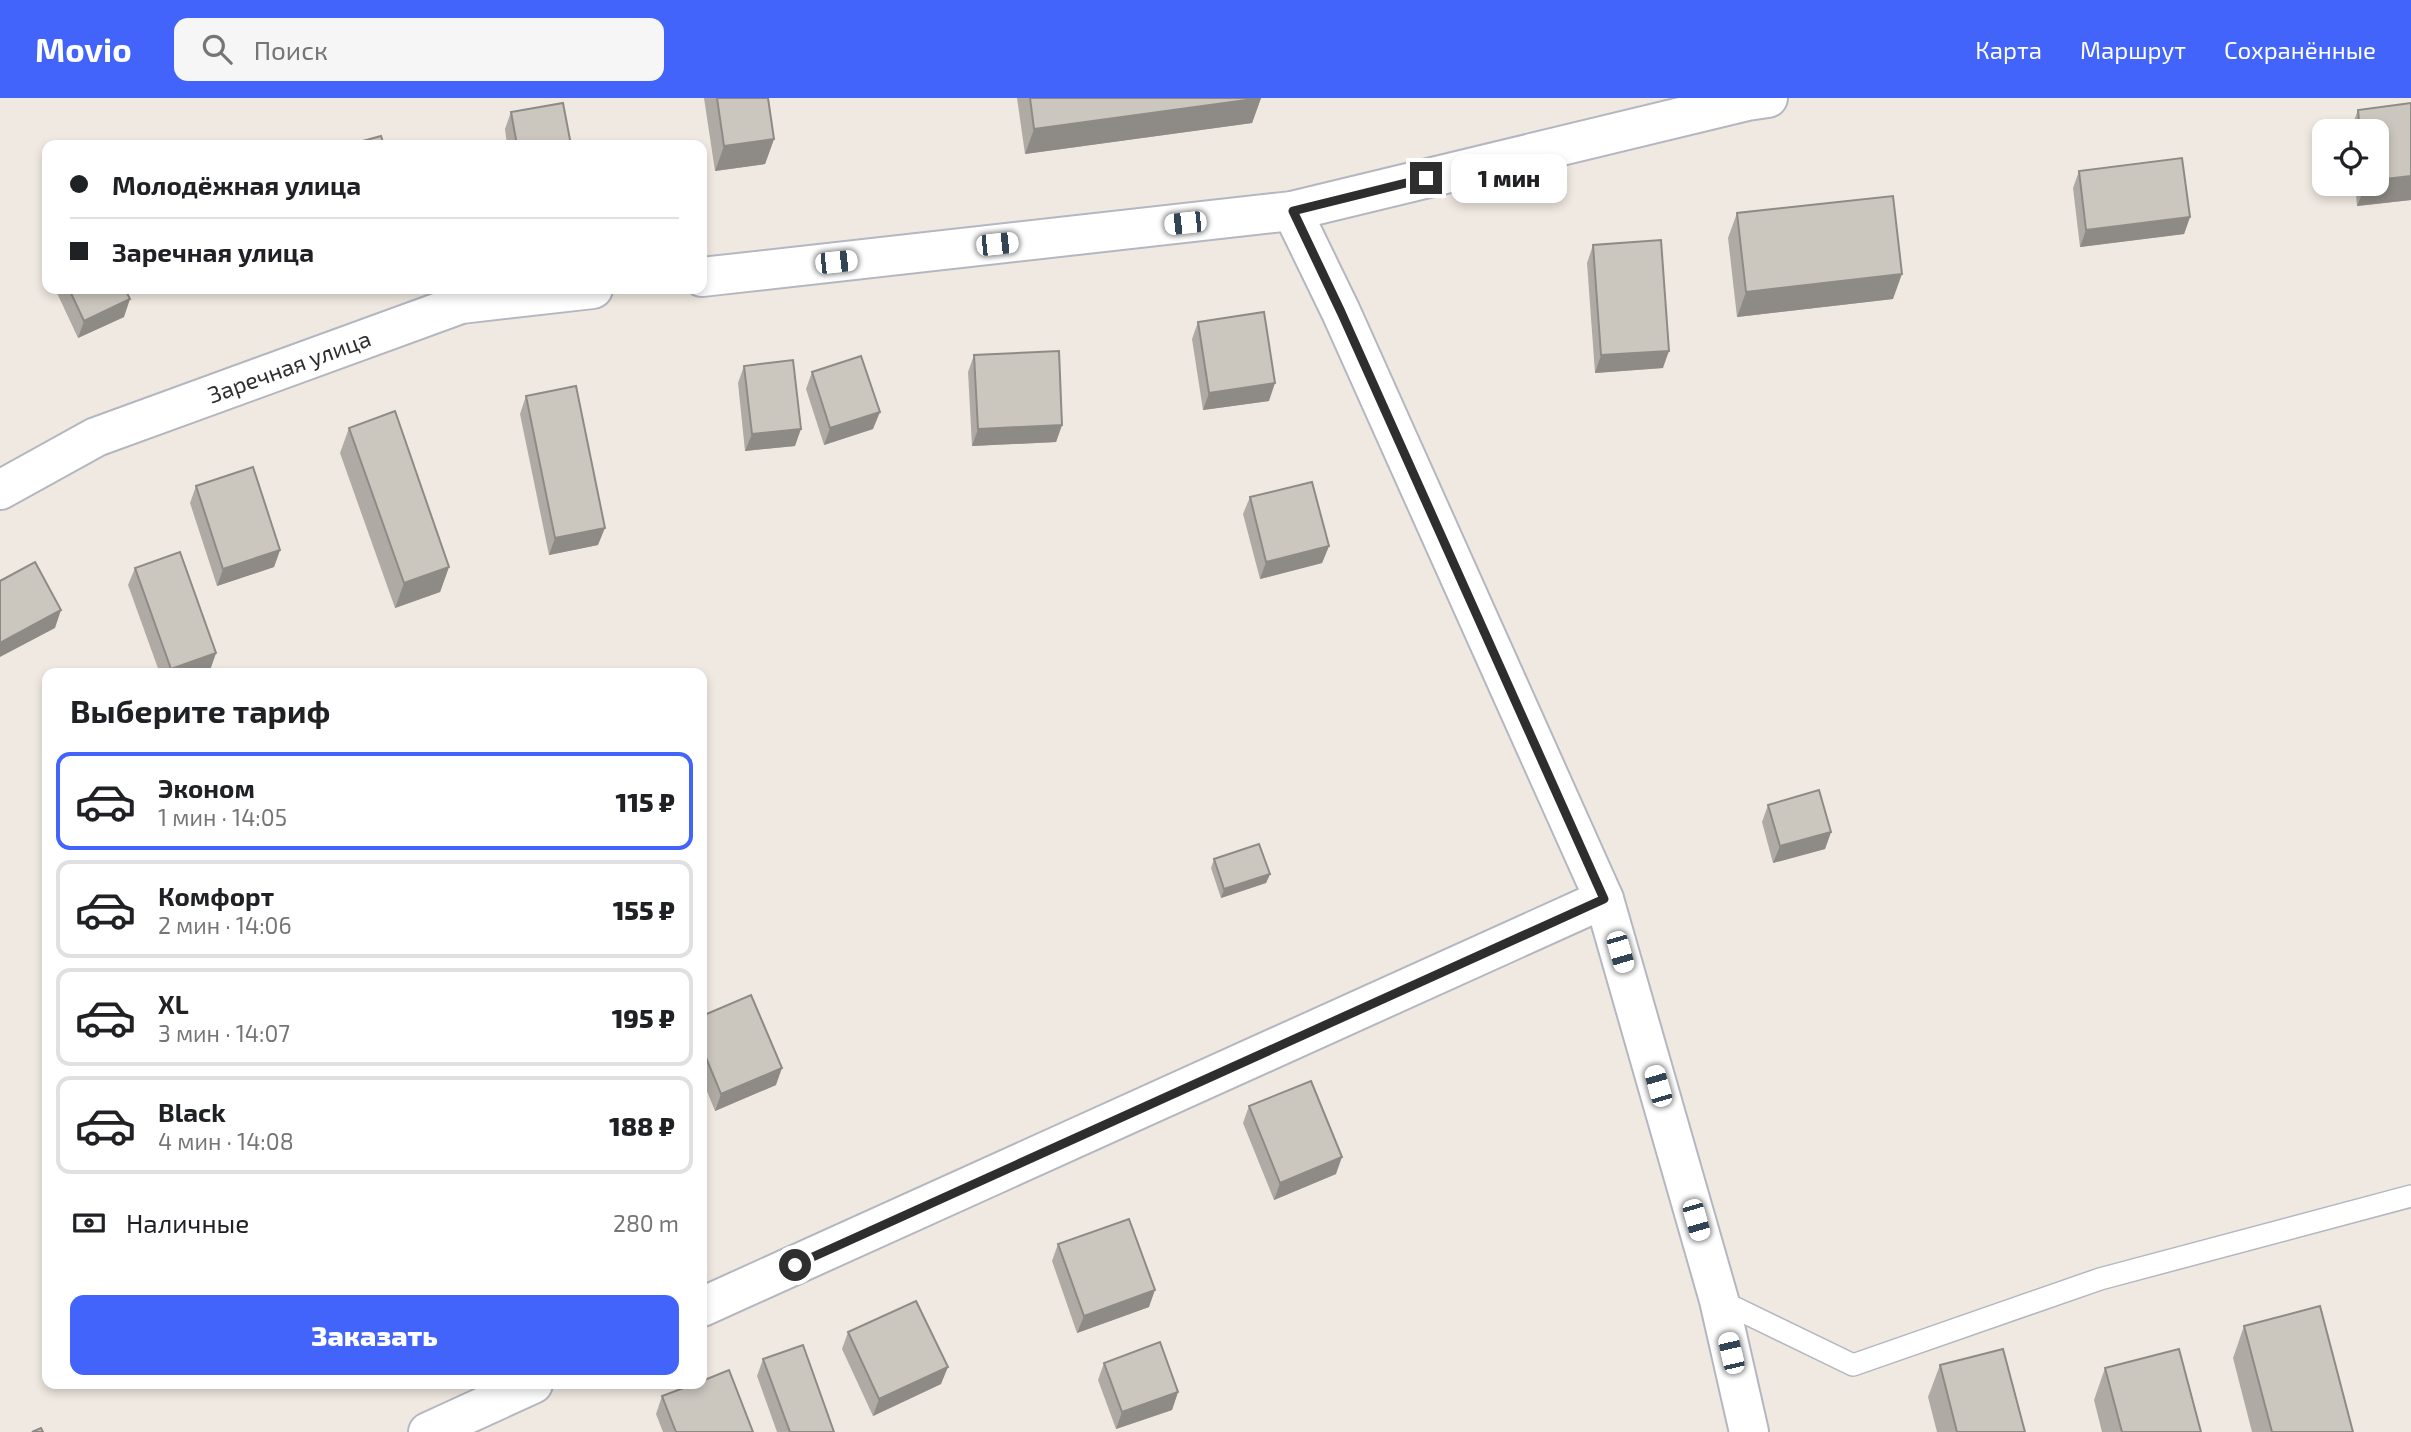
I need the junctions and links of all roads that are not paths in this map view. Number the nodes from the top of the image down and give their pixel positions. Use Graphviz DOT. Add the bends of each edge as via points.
graph roads {
  1 [pos="1768,98"];
  2 [pos="1293,211"];
  3 [pos="707,275"];
  4 [pos="546,294"];
  5 [pos="0,490"];
  6 [pos="1604,899"];
  7 [pos="2411,1196"];
  8 [pos="1719,1300"];
  9 [pos="707,1305"];
  10 [pos="522,1389"];
  11 [pos="428,1432"];
  12 [pos="1749,1432"];
  1 -- 2 [label="street"];
  2 -- 3 [label="street"];
  2 -- 6 [label="street"];
  4 -- 5 [label="street, Заречная улица" via="461,303 96,437"];
  6 -- 8 [label="street"];
  6 -- 9 [label="street"];
  7 -- 8 [label="lane" via="2100,1279 1853,1365"];
  8 -- 12 [label="street"];
  10 -- 11 [label="street"];
}
